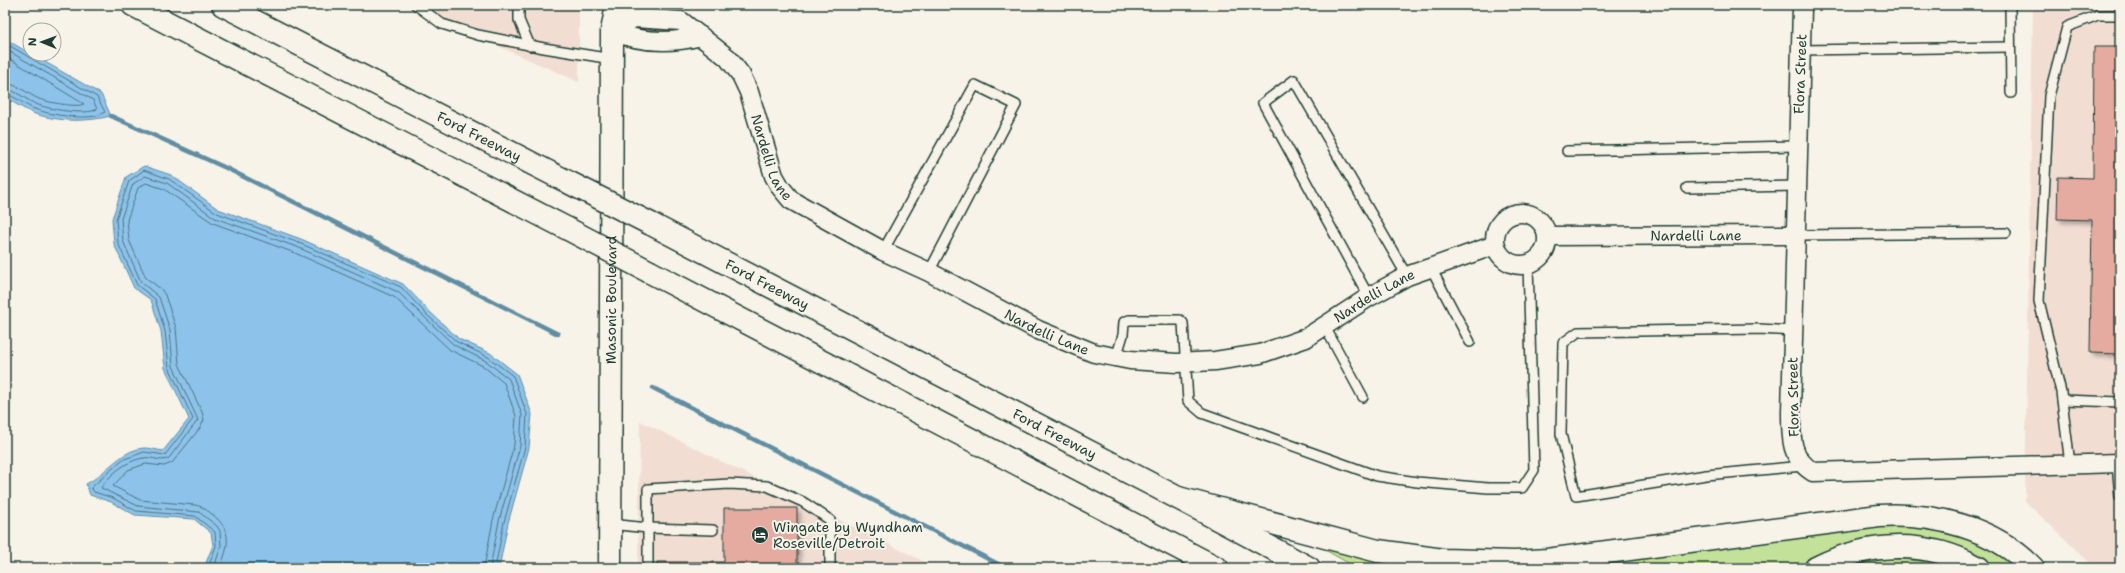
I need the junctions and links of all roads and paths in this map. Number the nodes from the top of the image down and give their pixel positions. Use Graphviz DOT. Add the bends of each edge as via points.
graph roads {
  1 [pos="133,5"];
  2 [pos="224,5"];
  3 [pos="416,5"];
  4 [pos="519,5"];
  5 [pos="606,5"];
  6 [pos="617,5"];
  7 [pos="2010,5"];
  8 [pos="1802,8"];
  9 [pos="2120,15"];
  10 [pos="612,31"];
  11 [pos="530,46"];
  12 [pos="2010,47"];
  13 [pos="1801,50"];
  14 [pos="612,59"];
  15 [pos="2011,93"];
  16 [pos="1798,146"];
  17 [pos="1567,151"];
  18 [pos="1797,186"];
  19 [pos="1687,188"];
  20 [pos="2006,233"];
  21 [pos="1796,235"];
  22 [pos="1548,236"];
  23 [pos="1496,245"];
  24 [pos="883,251"];
  25 [pos="1528,264"];
  26 [pos="1431,268"];
  27 [pos="929,272"];
  28 [pos="1408,276"];
  29 [pos="1369,298"];
  30 [pos="1325,327"];
  31 [pos="1793,331"];
  32 [pos="1470,342"];
  33 [pos="1116,358"];
  34 [pos="1186,362"];
  35 [pos="1363,397"];
  36 [pos="2062,400"];
  37 [pos="2120,402"];
  38 [pos="2118,463"];
  39 [pos="2070,464"];
  40 [pos="1803,466"];
  41 [pos="2119,485"];
  42 [pos="2120,497"];
  43 [pos="1178,498"];
  44 [pos="610,524"];
  45 [pos="648,528"];
  46 [pos="713,530"];
  47 [pos="610,568"];
  48 [pos="648,568"];
  49 [pos="830,568"];
  50 [pos="1217,568"];
  51 [pos="1309,568"];
  52 [pos="1816,568"];
  53 [pos="1979,568"];
  54 [pos="2033,568"];
  1 -- 50 [label="main road, bridge"];
  2 -- 43 [label="main road, Ford Freeway, bridge"];
  3 -- 11 [label="lane" via="442,24"];
  4 -- 11 [label="lane" via="519,20"];
  5 -- 10 [label="main road, Masonic Boulevard"];
  6 -- 10 [label="main road, Masonic Boulevard"];
  7 -- 12 [label="lane"];
  8 -- 13 [label="street, Flora Street"];
  9 -- 36 [label="lane" via="2098,15 2067,27 2049,96 2039,301"];
  10 -- 14 [label="main road, Masonic Boulevard"];
  10 -- 24 [label="street, Nardelli Lane" via="632,39 671,42 701,36 728,58 741,75 749,92 774,176 791,200"];
  11 -- 14 [label="lane"];
  12 -- 13 [label="lane"];
  12 -- 15 [label="lane"];
  13 -- 16 [label="street, Flora Street"];
  14 -- 44 [label="main road, Masonic Boulevard"];
  16 -- 17 [label="lane"];
  16 -- 18 [label="street, Flora Street"];
  18 -- 19 [label="lane"];
  18 -- 21 [label="street, Flora Street"];
  20 -- 21 [label="lane"];
  21 -- 22 [label="street, Nardelli Lane"];
  21 -- 31 [label="street, Flora Street"];
  22 -- 23 [label="street" via="1544,225 1537,217 1527,213 1516,213 1506,217 1499,224 1495,235"];
  22 -- 25 [label="street" via="1543,254"];
  23 -- 25 [label="street" via="1500,255 1508,262"];
  23 -- 26 [label="street, Nardelli Lane"];
  24 -- 27 [label="street, Nardelli Lane"];
  24 -- 27 [label="lane" via="975,85 1016,105"];
  25 -- 34 [label="lane" via="1534,470 1522,488 1488,488 1377,476 1202,413 1188,401"];
  26 -- 28 [label="street, Nardelli Lane"];
  26 -- 32 [label="lane"];
  27 -- 33 [label="street, Nardelli Lane" via="1038,330 1094,353"];
  28 -- 29 [label="street, Nardelli Lane"];
  28 -- 29 [label="lane" via="1294,80 1262,103"];
  29 -- 30 [label="street, Nardelli Lane"];
  30 -- 34 [label="street, Nardelli Lane" via="1306,338 1260,354 1215,361"];
  30 -- 35 [label="lane"];
  31 -- 40 [label="street, Flora Street" via="1791,434 1797,457"];
  31 -- 40 [label="lane" via="1759,329 1578,332 1563,343 1561,434 1576,496 1706,475"];
  33 -- 34 [label="street, Nardelli Lane"];
  33 -- 34 [label="lane" via="1124,335 1124,322 1134,319 1180,320 1183,323"];
  36 -- 37 [label="lane"];
  36 -- 39 [label="lane"];
  38 -- 39 [label="street"];
  38 -- 41 [label="lane"];
  39 -- 40 [label="street" via="1813,472"];
  41 -- 42 [label="lane"];
  43 -- 51 [label="main road, Ford Freeway"];
  43 -- 54 [label="main road" via="1378,551 1420,558 1480,562 1547,560 1879,516 1926,516 1947,520 1989,537"];
  44 -- 45 [label="lane"];
  44 -- 47 [label="main road, Masonic Boulevard"];
  45 -- 46 [label="lane"];
  45 -- 48 [label="lane"];
  45 -- 49 [label="lane" via="648,489 729,484 767,486 803,502 830,520"];
  52 -- 53 [label="main road" via="1854,552 1902,546 1948,553"];
}
